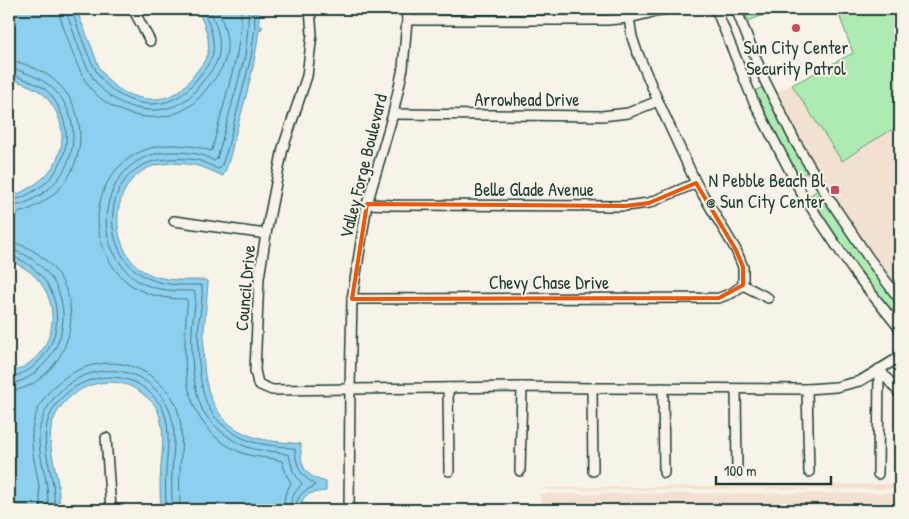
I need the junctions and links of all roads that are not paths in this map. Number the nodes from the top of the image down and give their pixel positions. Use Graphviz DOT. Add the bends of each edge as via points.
graph roads {
  1 [pos="133,9"];
  2 [pos="310,9"];
  3 [pos="406,9"];
  4 [pos="666,9"];
  5 [pos="716,9"];
  6 [pos="736,9"];
  7 [pos="629,18"];
  8 [pos="407,20"];
  9 [pos="150,41"];
  10 [pos="762,75"];
  11 [pos="746,83"];
  12 [pos="658,100"];
  13 [pos="393,114"];
  14 [pos="696,183"];
  15 [pos="367,204"];
  16 [pos="174,221"];
  17 [pos="266,234"];
  18 [pos="743,285"];
  19 [pos="768,298"];
  20 [pos="352,300"];
  21 [pos="900,300"];
  22 [pos="900,329"];
  23 [pos="900,357"];
  24 [pos="879,369"];
  25 [pos="522,387"];
  26 [pos="448,388"];
  27 [pos="592,388"];
  28 [pos="663,388"];
  29 [pos="350,389"];
  30 [pos="736,389"];
  31 [pos="806,389"];
  32 [pos="900,394"];
  33 [pos="106,438"];
  34 [pos="449,471"];
  35 [pos="593,471"];
  36 [pos="520,472"];
  37 [pos="737,472"];
  38 [pos="809,472"];
  39 [pos="664,473"];
  40 [pos="878,474"];
  41 [pos="112,510"];
  42 [pos="349,510"];
  1 -- 9 [label="street"];
  2 -- 17 [label="street, Council Drive" via="312,34 307,76 283,148"];
  3 -- 8 [label="street, Valley Forge Boulevard"];
  4 -- 7 [label="street"];
  5 -- 11 [label="street"];
  6 -- 10 [label="street"];
  7 -- 8 [label="street"];
  7 -- 12 [label="street" via="632,37"];
  8 -- 13 [label="street, Valley Forge Boulevard" via="403,68"];
  10 -- 11 [label="street"];
  10 -- 21 [label="street" via="795,142 828,197"];
  11 -- 22 [label="street" via="802,194 854,272"];
  12 -- 13 [label="street, Arrowhead Drive" via="628,113 602,116"];
  12 -- 14 [label="street"];
  13 -- 15 [label="street, Valley Forge Boulevard"];
  14 -- 15 [label="street, Belle Glade Avenue" via="649,203 625,206"];
  14 -- 18 [label="street" via="736,250 743,267"];
  15 -- 20 [label="street, Valley Forge Boulevard"];
  16 -- 17 [label="street"];
  17 -- 29 [label="street, Council Drive" via="259,278 255,370 258,384 272,390"];
  18 -- 19 [label="street"];
  18 -- 20 [label="street, Chevy Chase Drive" via="719,298"];
  20 -- 29 [label="street, Valley Forge Boulevard"];
  23 -- 24 [label="street, Council Drive"];
  24 -- 31 [label="street, Council Drive" via="860,381 836,388"];
  24 -- 32 [label="street"];
  24 -- 40 [label="street"];
  25 -- 26 [label="street, Council Drive"];
  25 -- 27 [label="street, Council Drive"];
  25 -- 36 [label="street"];
  26 -- 29 [label="street, Council Drive"];
  26 -- 34 [label="street"];
  27 -- 28 [label="street, Council Drive"];
  27 -- 35 [label="street"];
  28 -- 30 [label="street, Council Drive"];
  28 -- 39 [label="street"];
  29 -- 42 [label="street, Valley Forge Boulevard"];
  30 -- 31 [label="street, Council Drive"];
  30 -- 37 [label="street"];
  31 -- 38 [label="street"];
  33 -- 41 [label="street"];
}
